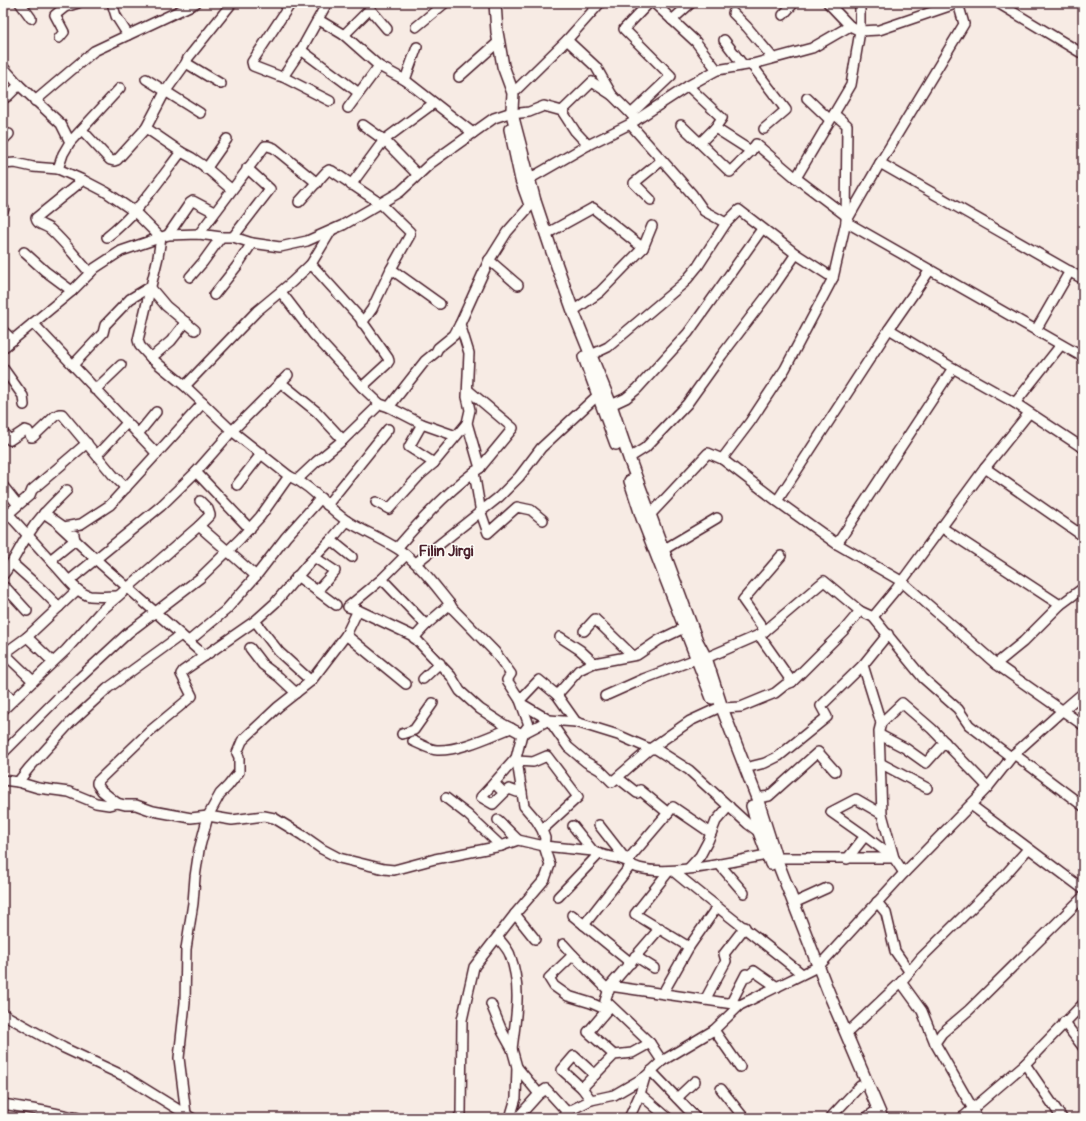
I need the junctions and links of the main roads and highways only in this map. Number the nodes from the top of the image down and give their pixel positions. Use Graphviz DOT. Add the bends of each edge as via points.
graph roads {
  1 [pos="490,3"];
  2 [pos="495,3"];
  3 [pos="512,113"];
  4 [pos="679,601"];
  5 [pos="701,659"];
  6 [pos="719,708"];
  7 [pos="771,856"];
  8 [pos="816,967"];
  9 [pos="874,1117"];
  1 -- 3 [label="main road" via="499,66"];
  2 -- 3 [label="main road" via="503,66 513,93"];
  3 -- 4 [label="main road" via="546,234 664,550"];
  3 -- 4 [label="main road" via="510,132 521,180 642,518"];
  4 -- 5 [label="main road" via="697,641"];
  4 -- 5 [label="main road" via="684,628"];
  5 -- 6 [label="main road"];
  6 -- 7 [label="main road" via="759,832"];
  6 -- 7 [label="main road" via="757,798"];
  7 -- 8 [label="main road"];
  7 -- 8 [label="main road" via="794,903"];
  8 -- 9 [label="main road" via="846,1034"];
  8 -- 9 [label="main road" via="821,992"];
}
